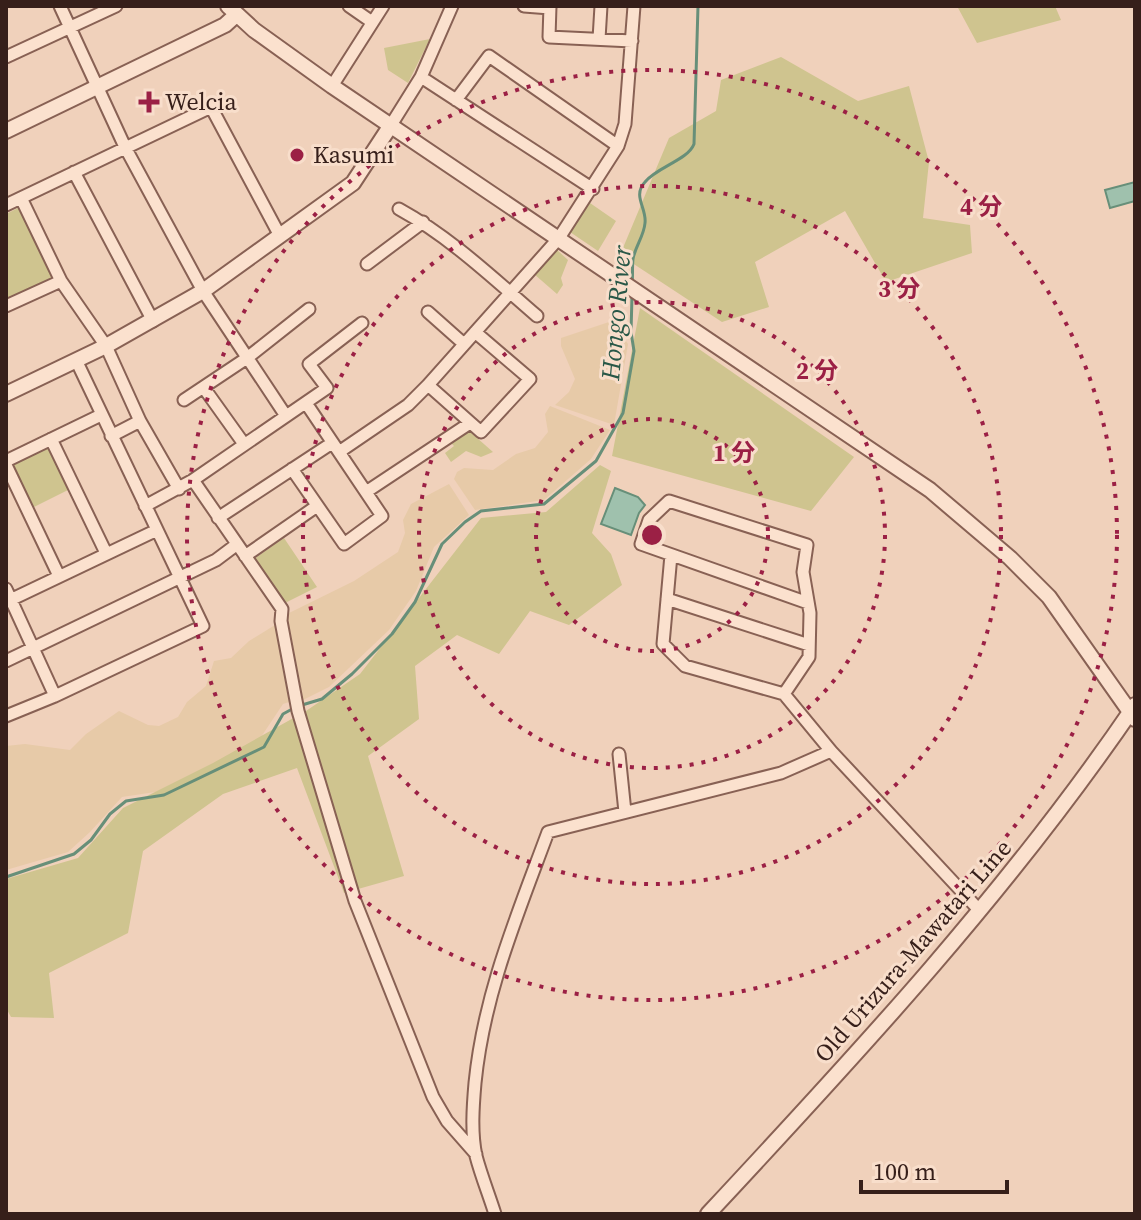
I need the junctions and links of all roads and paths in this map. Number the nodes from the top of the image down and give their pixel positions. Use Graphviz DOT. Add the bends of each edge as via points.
graph roads {
  1 [pos="60,6"];
  2 [pos="116,6"];
  3 [pos="349,6"];
  4 [pos="383,6"];
  5 [pos="452,6"];
  6 [pos="524,6"];
  7 [pos="601,6"];
  8 [pos="634,6"];
  9 [pos="550,7"];
  10 [pos="232,11"];
  11 [pos="372,22"];
  12 [pos="70,27"];
  13 [pos="599,39"];
  14 [pos="6,41"];
  15 [pos="632,41"];
  16 [pos="9,56"];
  17 [pos="421,77"];
  18 [pos="332,86"];
  19 [pos="98,87"];
  20 [pos="456,100"];
  21 [pos="391,125"];
  22 [pos="6,131"];
  23 [pos="618,146"];
  24 [pos="125,147"];
  25 [pos="74,172"];
  26 [pos="593,189"];
  27 [pos="21,198"];
  28 [pos="6,205"];
  29 [pos="399,209"];
  30 [pos="423,222"];
  31 [pos="280,236"];
  32 [pos="559,238"];
  33 [pos="367,264"];
  34 [pos="61,281"];
  35 [pos="203,291"];
  36 [pos="511,293"];
  37 [pos="6,306"];
  38 [pos="309,309"];
  39 [pos="428,312"];
  40 [pos="537,316"];
  41 [pos="153,321"];
  42 [pos="362,323"];
  43 [pos="475,332"];
  44 [pos="464,344"];
  45 [pos="106,346"];
  46 [pos="247,358"];
  47 [pos="76,360"];
  48 [pos="428,385"];
  49 [pos="204,388"];
  50 [pos="6,394"];
  51 [pos="184,400"];
  52 [pos="306,403"];
  53 [pos="101,415"];
  54 [pos="286,416"];
  55 [pos="140,421"];
  56 [pos="470,423"];
  57 [pos="111,436"];
  58 [pos="51,439"];
  59 [pos="244,444"];
  60 [pos="335,448"];
  61 [pos="6,463"];
  62 [pos="292,469"];
  63 [pos="193,480"];
  64 [pos="179,489"];
  65 [pos="366,492"];
  66 [pos="145,506"];
  67 [pos="317,506"];
  68 [pos="218,518"];
  69 [pos="157,530"];
  70 [pos="236,545"];
  71 [pos="106,553"];
  72 [pos="671,555"];
  73 [pos="245,556"];
  74 [pos="59,576"];
  75 [pos="179,577"];
  76 [pos="8,597"];
  77 [pos="667,599"];
  78 [pos="808,603"];
  79 [pos="809,645"];
  80 [pos="33,647"];
  81 [pos="6,661"];
  82 [pos="784,694"];
  83 [pos="55,696"];
  84 [pos="1134,712"];
  85 [pos="6,716"];
  86 [pos="831,751"];
  87 [pos="619,754"];
  88 [pos="625,812"];
  89 [pos="980,911"];
  90 [pos="476,1154"];
  91 [pos="495,1214"];
  92 [pos="708,1214"];
  1 -- 12 [label="street"];
  2 -- 12 [label="street"];
  3 -- 11 [label="street"];
  4 -- 11 [label="street"];
  5 -- 17 [label="street"];
  6 -- 9 [label="street"];
  7 -- 13 [label="street"];
  8 -- 15 [label="street"];
  9 -- 13 [label="street" via="549,37"];
  10 -- 18 [label="street"];
  10 -- 19 [label="street" via="225,25"];
  11 -- 18 [label="street"];
  12 -- 16 [label="street"];
  12 -- 19 [label="street"];
  13 -- 15 [label="street"];
  14 -- 16 [label="street"];
  15 -- 23 [label="street" via="625,124"];
  17 -- 20 [label="street"];
  17 -- 21 [label="street"];
  18 -- 21 [label="street"];
  19 -- 22 [label="street"];
  19 -- 24 [label="street"];
  20 -- 23 [label="street" via="489,56"];
  20 -- 26 [label="street"];
  21 -- 31 [label="street" via="353,183"];
  21 -- 32 [label="street"];
  23 -- 26 [label="street"];
  24 -- 25 [label="street"];
  24 -- 31 [label="street" via="211,107"];
  24 -- 35 [label="street"];
  25 -- 27 [label="street"];
  25 -- 41 [label="street"];
  26 -- 32 [label="street"];
  27 -- 28 [label="street"];
  27 -- 34 [label="street"];
  29 -- 30 [label="street"];
  30 -- 33 [label="street"];
  30 -- 36 [label="street"];
  31 -- 35 [label="street"];
  32 -- 36 [label="street"];
  32 -- 84 [label="street" via="930,490 1049,597"];
  34 -- 37 [label="street"];
  34 -- 45 [label="street"];
  35 -- 41 [label="street"];
  35 -- 46 [label="street"];
  36 -- 40 [label="street"];
  36 -- 43 [label="street"];
  38 -- 46 [label="street"];
  39 -- 44 [label="street"];
  41 -- 45 [label="street"];
  42 -- 52 [label="street" via="309,364 327,388"];
  43 -- 44 [label="street"];
  43 -- 56 [label="street" via="530,379 481,432"];
  44 -- 48 [label="street"];
  45 -- 47 [label="street"];
  45 -- 55 [label="street"];
  46 -- 49 [label="street"];
  46 -- 54 [label="street"];
  47 -- 50 [label="street"];
  47 -- 53 [label="street"];
  48 -- 56 [label="street"];
  48 -- 60 [label="street" via="408,405"];
  49 -- 51 [label="street"];
  49 -- 59 [label="street"];
  52 -- 54 [label="street"];
  52 -- 60 [label="street"];
  53 -- 57 [label="street"];
  53 -- 58 [label="street"];
  54 -- 59 [label="street"];
  55 -- 57 [label="street"];
  55 -- 64 [label="street"];
  56 -- 65 [label="street"];
  57 -- 66 [label="street"];
  58 -- 61 [label="street"];
  58 -- 71 [label="street"];
  59 -- 63 [label="street"];
  60 -- 62 [label="street"];
  60 -- 65 [label="street"];
  61 -- 74 [label="street"];
  62 -- 67 [label="street"];
  62 -- 68 [label="street"];
  63 -- 64 [label="street"];
  63 -- 68 [label="street"];
  64 -- 66 [label="street"];
  65 -- 67 [label="street" via="382,516 344,544"];
  66 -- 69 [label="street"];
  67 -- 73 [label="street"];
  68 -- 70 [label="street"];
  69 -- 71 [label="street"];
  69 -- 75 [label="street"];
  70 -- 73 [label="street"];
  70 -- 75 [label="street"];
  71 -- 74 [label="street"];
  72 -- 77 [label="street"];
  72 -- 78 [label="street"];
  72 -- 78 [label="street" via="641,544 649,520 669,501 807,545 803,572"];
  73 -- 90 [label="street" via="282,609 298,708 355,901 433,1097"];
  74 -- 76 [label="street"];
  75 -- 80 [label="street"];
  75 -- 83 [label="street" via="203,626"];
  76 -- 80 [label="street"];
  77 -- 79 [label="street"];
  77 -- 82 [label="street" via="663,644 685,666"];
  78 -- 79 [label="street"];
  79 -- 82 [label="street" via="809,657"];
  80 -- 81 [label="street"];
  80 -- 83 [label="street"];
  82 -- 86 [label="street"];
  83 -- 85 [label="street"];
  84 -- 89 [label="street, Old Urizura-Mawatari Line"];
  86 -- 88 [label="street" via="781,773"];
  86 -- 89 [label="street"];
  87 -- 88 [label="street"];
  88 -- 90 [label="street" via="548,832 510,930 484,1019 473,1105"];
  89 -- 92 [label="street, Old Urizura-Mawatari Line"];
  90 -- 91 [label="street"];
}
